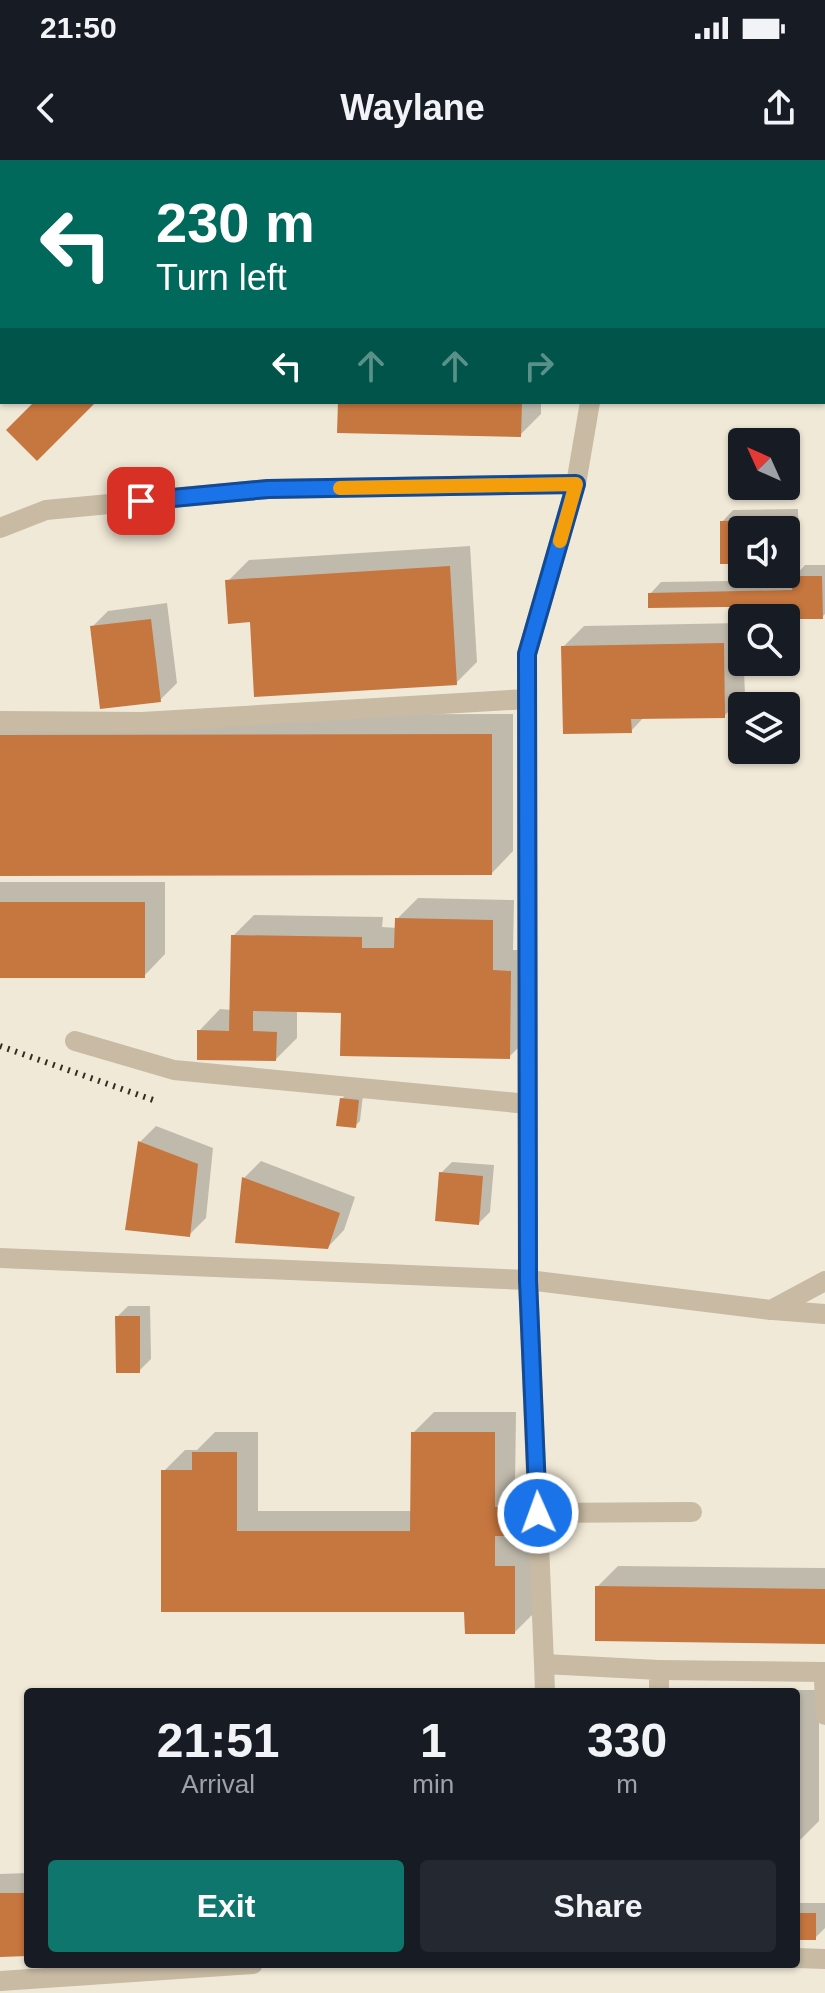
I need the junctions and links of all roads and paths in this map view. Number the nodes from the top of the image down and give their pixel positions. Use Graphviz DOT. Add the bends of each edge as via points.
graph roads {
  1 [pos="590,404"];
  2 [pos="576,484"];
  3 [pos="0,528"];
  4 [pos="527,699"];
  5 [pos="0,721"];
  6 [pos="75,1041"];
  7 [pos="528,1104"];
  8 [pos="0,1258"];
  9 [pos="528,1280"];
  10 [pos="825,1281"];
  11 [pos="771,1310"];
  12 [pos="825,1314"];
  13 [pos="692,1512"];
  14 [pos="538,1513"];
  15 [pos="544,1664"];
  16 [pos="659,1670"];
  17 [pos="824,1673"];
  18 [pos="545,1688"];
  19 [pos="659,1688"];
  20 [pos="825,1715"];
  21 [pos="800,1958"];
  22 [pos="825,1959"];
  23 [pos="193,1968"];
  24 [pos="0,1981"];
  1 -- 2 [label="lane"];
  2 -- 3 [label="lane" via="268,489 46,510"];
  2 -- 4 [label="lane" via="527,654"];
  4 -- 5 [label="lane" via="142,722"];
  4 -- 7 [label="lane"];
  6 -- 7 [label="lane" via="174,1070"];
  7 -- 9 [label="lane"];
  8 -- 9 [label="lane"];
  9 -- 11 [label="lane"];
  9 -- 14 [label="lane"];
  10 -- 11 [label="lane"];
  11 -- 12 [label="lane"];
  13 -- 14 [label="lane"];
  14 -- 15 [label="lane"];
  15 -- 16 [label="lane"];
  15 -- 18 [label="lane"];
  16 -- 17 [label="lane"];
  16 -- 19 [label="lane"];
  17 -- 20 [label="lane"];
  21 -- 22 [label="lane"];
  23 -- 24 [label="lane"];
}
